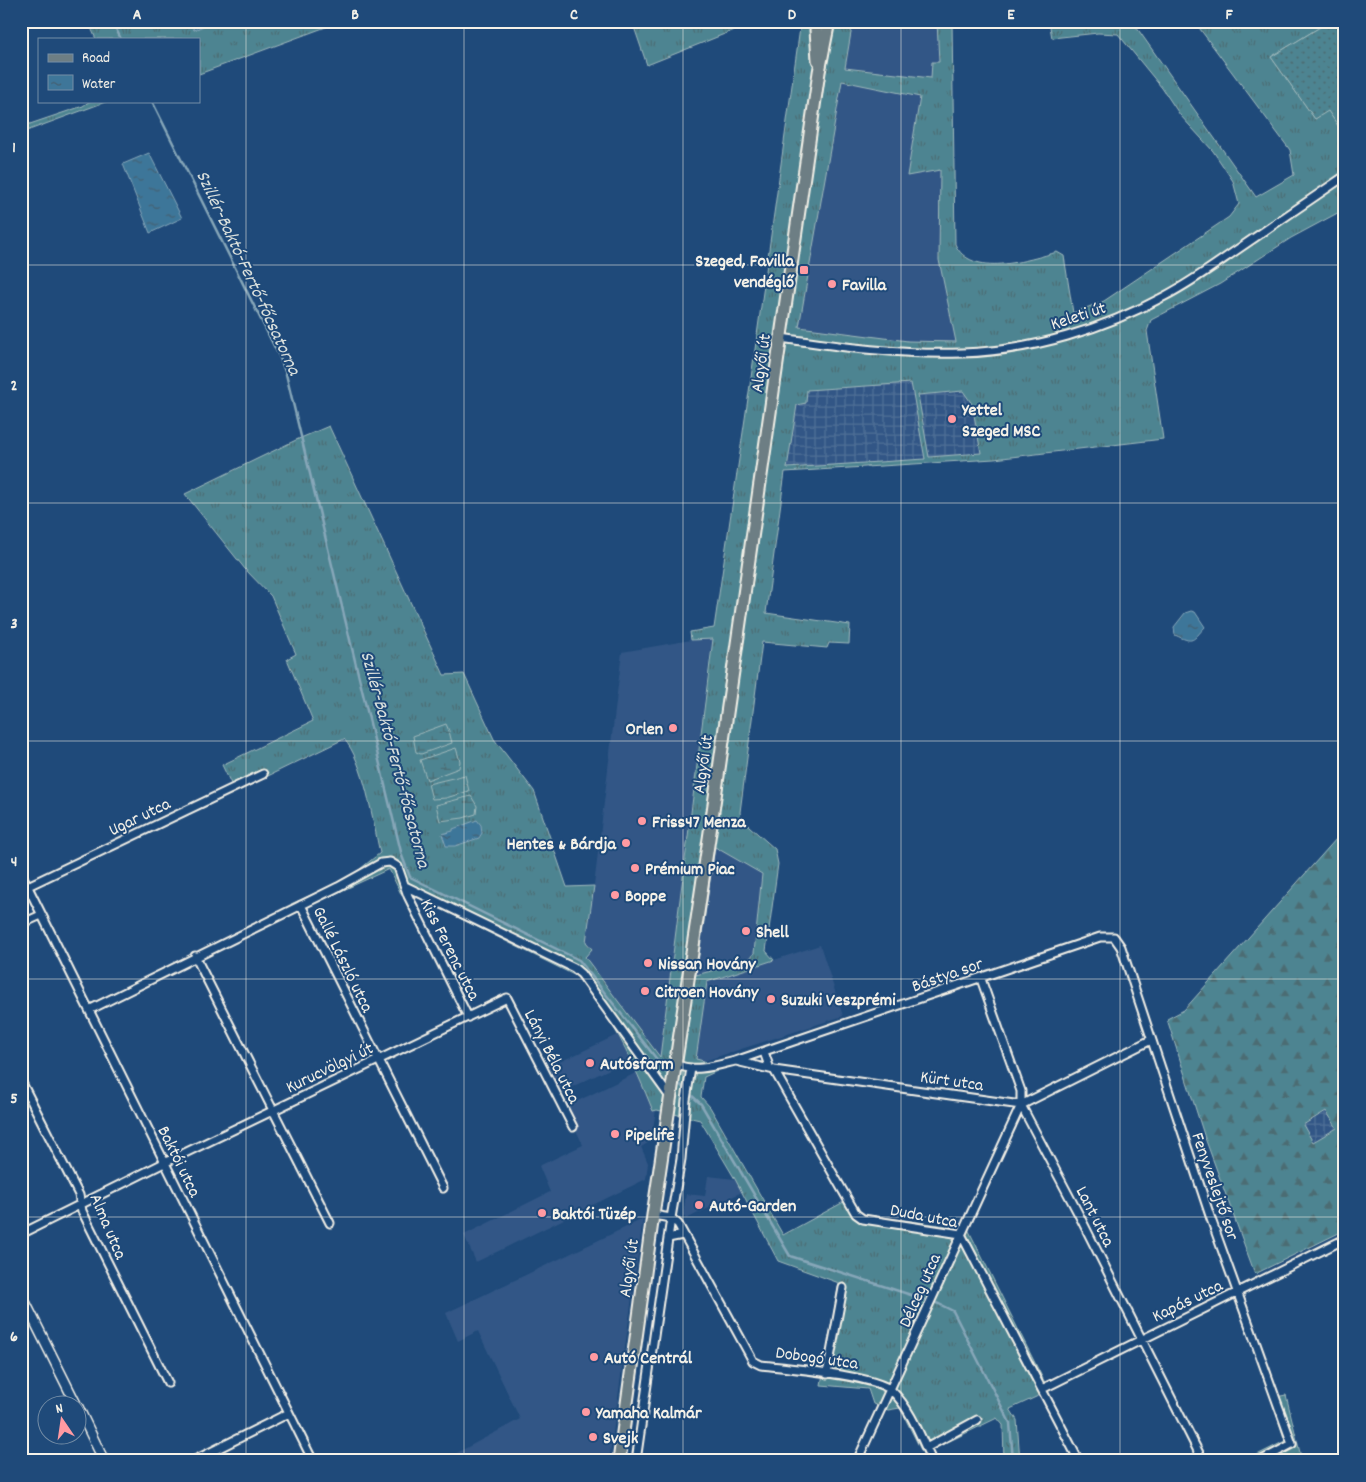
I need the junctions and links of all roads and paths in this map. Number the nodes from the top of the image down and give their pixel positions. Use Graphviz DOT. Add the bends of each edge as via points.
graph roads {
  1 [pos="817,21"];
  2 [pos="822,21"];
  3 [pos="829,21"];
  4 [pos="834,21"];
  5 [pos="819,72"];
  6 [pos="1345,176"];
  7 [pos="781,338"];
  8 [pos="263,774"];
  9 [pos="21,873"];
  10 [pos="28,886"];
  11 [pos="405,886"];
  12 [pos="301,905"];
  13 [pos="41,914"];
  14 [pos="21,924"];
  15 [pos="1114,937"];
  16 [pos="195,956"];
  17 [pos="980,979"];
  18 [pos="507,998"];
  19 [pos="89,1010"];
  20 [pos="468,1017"];
  21 [pos="1151,1040"];
  22 [pos="764,1052"];
  23 [pos="378,1061"];
  24 [pos="735,1061"];
  25 [pos="675,1066"];
  26 [pos="691,1068"];
  27 [pos="772,1070"];
  28 [pos="21,1081"];
  29 [pos="671,1092"];
  30 [pos="1021,1105"];
  31 [pos="273,1111"];
  32 [pos="573,1127"];
  33 [pos="164,1163"];
  34 [pos="442,1188"];
  35 [pos="81,1205"];
  36 [pos="653,1215"];
  37 [pos="671,1218"];
  38 [pos="330,1223"];
  39 [pos="21,1234"];
  40 [pos="961,1234"];
  41 [pos="684,1235"];
  42 [pos="668,1238"];
  43 [pos="1345,1240"];
  44 [pos="843,1288"];
  45 [pos="1237,1293"];
  46 [pos="21,1294"];
  47 [pos="1141,1339"];
  48 [pos="827,1374"];
  49 [pos="168,1383"];
  50 [pos="1042,1388"];
  51 [pos="891,1390"];
  52 [pos="71,1394"];
  53 [pos="289,1413"];
  54 [pos="977,1420"];
  55 [pos="88,1428"];
  56 [pos="926,1448"];
  57 [pos="207,1458"];
  58 [pos="622,1460"];
  59 [pos="104,1461"];
  60 [pos="193,1461"];
  61 [pos="313,1461"];
  62 [pos="636,1461"];
  63 [pos="857,1461"];
  64 [pos="932,1461"];
  65 [pos="1079,1461"];
  66 [pos="1203,1461"];
  67 [pos="1260,1461"];
  1 -- 5 [label="main road"];
  2 -- 5 [label="main road"];
  3 -- 5 [label="main road"];
  4 -- 5 [label="main road"];
  5 -- 7 [label="main road, Algyői út"];
  6 -- 7 [label="street, Keleti út" via="1166,296 1104,324 1058,338 987,352 939,354 861,349"];
  7 -- 25 [label="main road, Algyői út"];
  8 -- 10 [label="street, Ugar utca"];
  9 -- 10 [label="street, Baktói utca"];
  10 -- 13 [label="street, Baktói utca"];
  11 -- 12 [label="street, Kiss Ferenc utca" via="398,867 390,862 381,863"];
  11 -- 20 [label="street, Kiss Ferenc utca"];
  11 -- 29 [label="street" via="574,968"];
  12 -- 16 [label="street"];
  12 -- 23 [label="street, Gallé László utca"];
  13 -- 14 [label="street"];
  13 -- 19 [label="street, Baktói utca"];
  15 -- 17 [label="street, Bástya sor" via="1100,938"];
  15 -- 21 [label="street, Fenyveslejtő sor" via="1121,947"];
  16 -- 19 [label="street"];
  16 -- 31 [label="street"];
  17 -- 22 [label="street, Bástya sor"];
  17 -- 30 [label="street, Lant utca" via="1021,1091"];
  18 -- 20 [label="street, Kurucvölgyi út"];
  18 -- 32 [label="street, Lányi Béla utca"];
  19 -- 33 [label="street, Baktói utca"];
  20 -- 23 [label="street, Kurucvölgyi út"];
  21 -- 30 [label="street"];
  21 -- 45 [label="street, Fenyveslejtő sor"];
  22 -- 24 [label="street, Bástya sor"];
  22 -- 27 [label="street, Duda utca"];
  23 -- 31 [label="street, Kurucvölgyi út"];
  23 -- 34 [label="street, Gallé László utca"];
  24 -- 26 [label="street, Bástya sor"];
  24 -- 27 [label="street, Kürt utca"];
  25 -- 26 [label="street, Bástya sor"];
  25 -- 29 [label="main road, Algyői út"];
  26 -- 37 [label="street, Algyői út"];
  27 -- 30 [label="street, Kürt utca"];
  27 -- 40 [label="street, Duda utca" via="856,1214 863,1219"];
  28 -- 35 [label="street, Alma utca" via="79,1195"];
  29 -- 36 [label="main road, Algyői út"];
  30 -- 40 [label="street, Délceg utca"];
  30 -- 47 [label="street, Lant utca"];
  31 -- 33 [label="street, Kurucvölgyi út"];
  31 -- 38 [label="street"];
  33 -- 35 [label="street, Kurucvölgyi út"];
  33 -- 53 [label="street, Baktói utca"];
  35 -- 39 [label="street, Kurucvölgyi út"];
  35 -- 49 [label="street, Alma utca"];
  36 -- 37 [label="street"];
  36 -- 58 [label="main road, Algyői út"];
  37 -- 41 [label="street, Dobogó utca"];
  37 -- 42 [label="street, Algyői út"];
  40 -- 50 [label="street, Duda utca"];
  40 -- 51 [label="street, Délceg utca"];
  41 -- 42 [label="street"];
  41 -- 48 [label="street, Dobogó utca" via="753,1361 761,1365"];
  42 -- 62 [label="street, Algyői út"];
  43 -- 45 [label="street, Kapás utca"];
  44 -- 48 [label="street"];
  45 -- 47 [label="street, Kapás utca"];
  45 -- 67 [label="street, Fenyveslejtő sor" via="1292,1444"];
  46 -- 52 [label="street"];
  47 -- 50 [label="street, Kapás utca"];
  47 -- 66 [label="street, Lant utca"];
  48 -- 51 [label="street, Dobogó utca" via="876,1382"];
  50 -- 65 [label="street, Duda utca"];
  51 -- 56 [label="street" via="912,1419"];
  51 -- 63 [label="street, Délceg utca"];
  53 -- 57 [label="street"];
  53 -- 61 [label="street, Baktói utca"];
  54 -- 56 [label="street"];
  55 -- 59 [label="street"];
  56 -- 64 [label="street"];
  57 -- 60 [label="street"];
}
